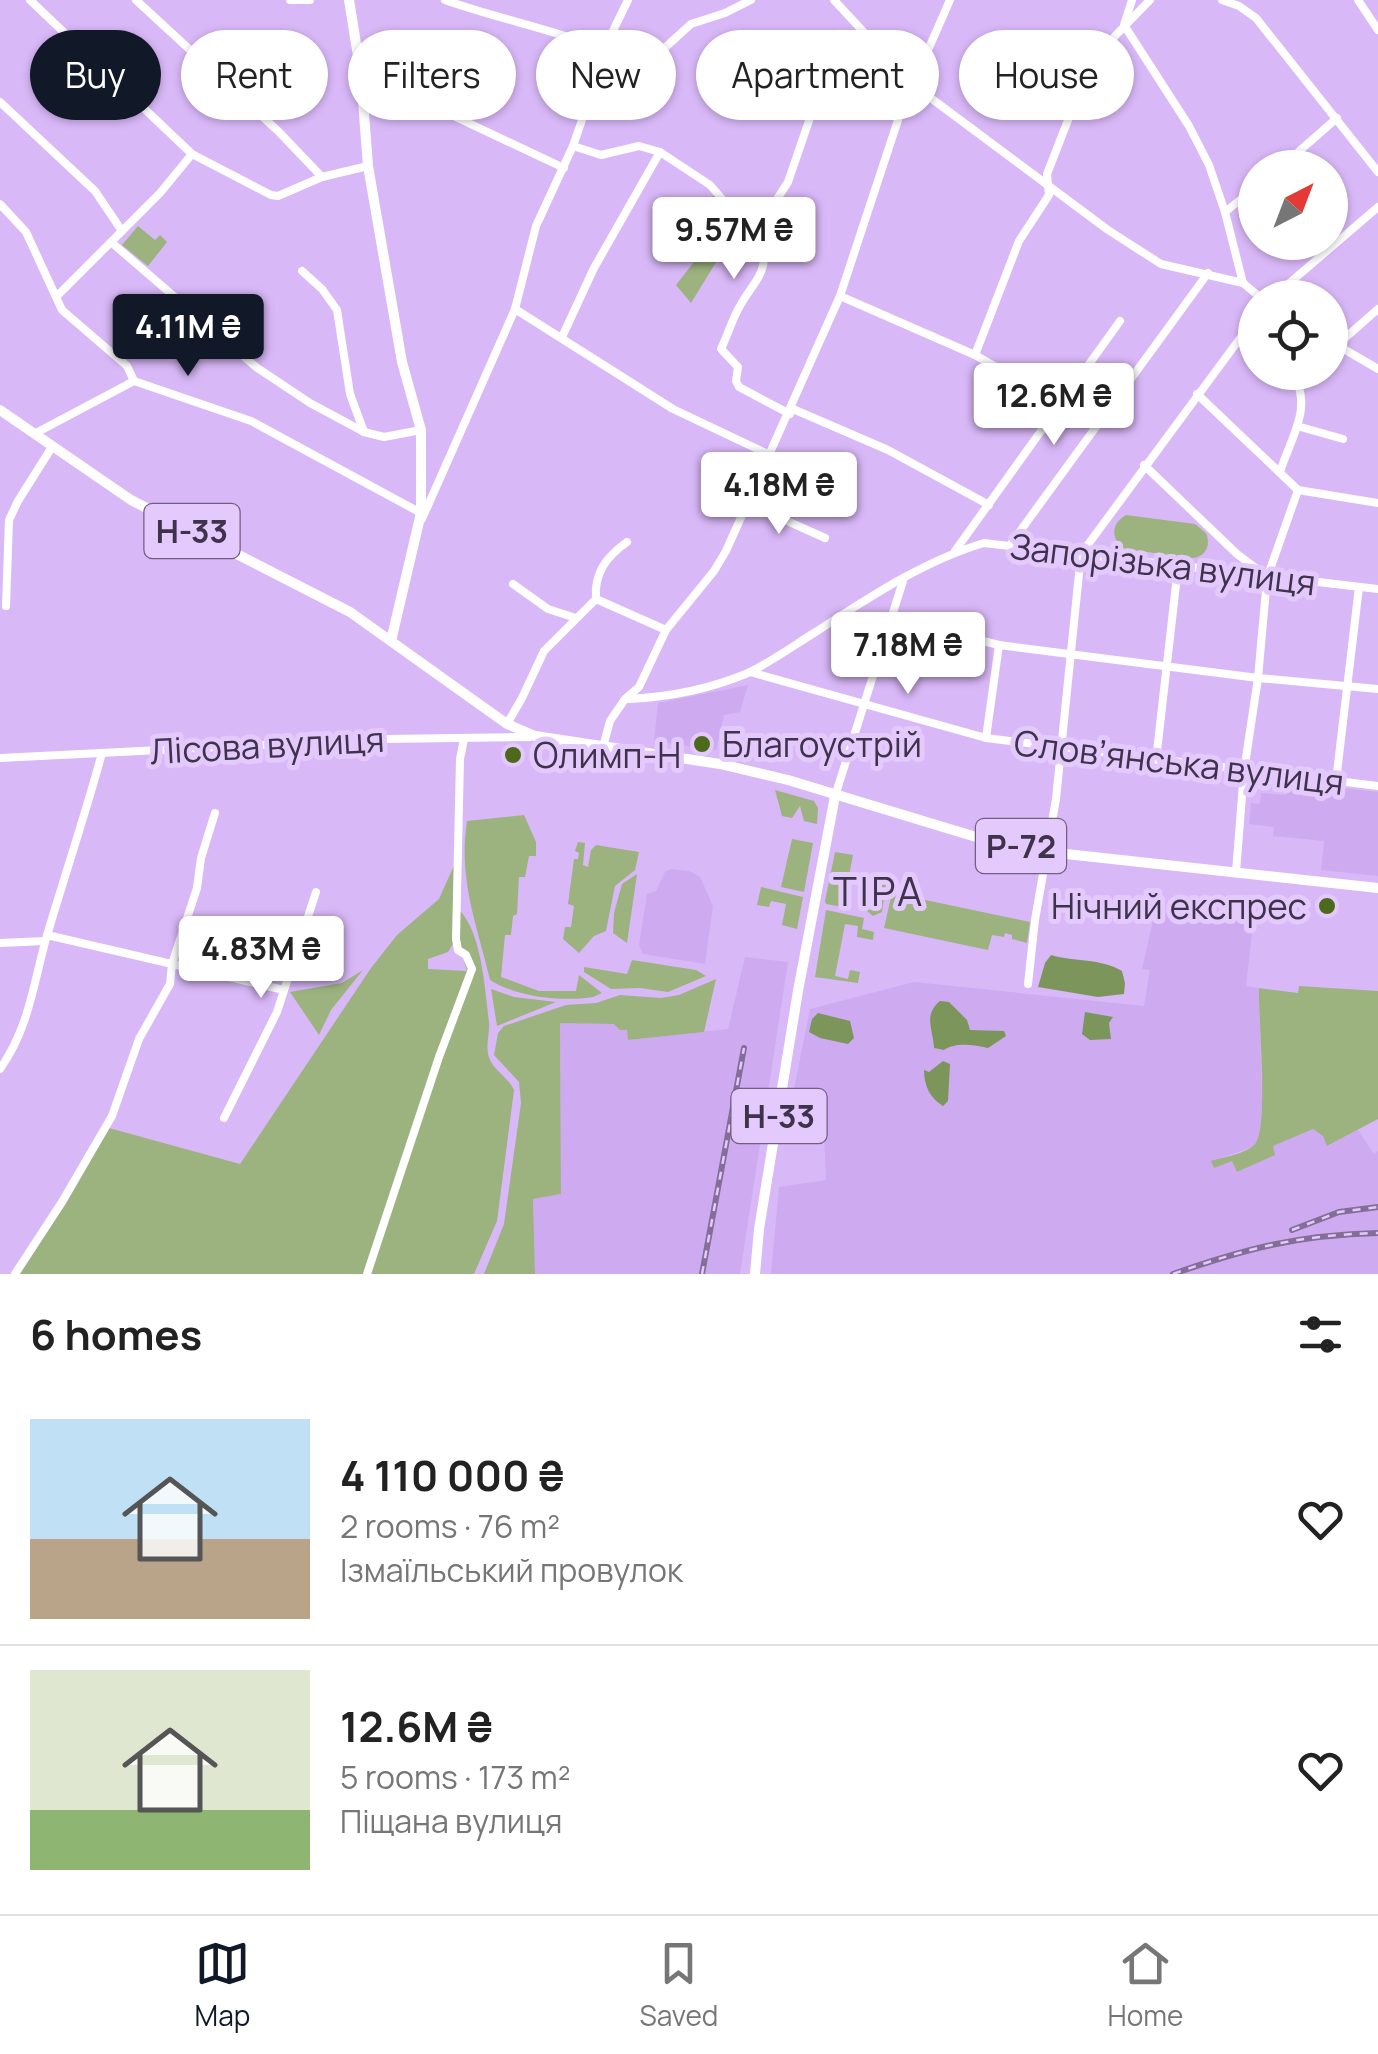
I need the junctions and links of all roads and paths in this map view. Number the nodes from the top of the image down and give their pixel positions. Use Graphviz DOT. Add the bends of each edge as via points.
graph roads {
  1 [pos="30,0"];
  2 [pos="136,0"];
  3 [pos="290,0"];
  4 [pos="310,0"];
  5 [pos="349,0"];
  6 [pos="444,0"];
  7 [pos="628,0"];
  8 [pos="751,0"];
  9 [pos="834,0"];
  10 [pos="950,0"];
  11 [pos="1132,0"];
  12 [pos="1150,0"];
  13 [pos="1222,0"];
  14 [pos="1358,0"];
  15 [pos="1124,25"];
  16 [pos="353,30"];
  17 [pos="549,30"];
  18 [pos="615,30"];
  19 [pos="861,30"];
  20 [pos="936,30"];
  21 [pos="1378,30"];
  22 [pos="676,38"];
  23 [pos="0,102"];
  24 [pos="939,104"];
  25 [pos="1338,118"];
  26 [pos="364,120"];
  27 [pos="462,120"];
  28 [pos="582,120"];
  29 [pos="809,120"];
  30 [pos="898,120"];
  31 [pos="573,146"];
  32 [pos="1301,150"];
  33 [pos="660,152"];
  34 [pos="192,154"];
  35 [pos="368,166"];
  36 [pos="564,168"];
  37 [pos="1378,172"];
  38 [pos="322,177"];
  39 [pos="1046,185"];
  40 [pos="1238,202"];
  41 [pos="0,204"];
  42 [pos="1378,207"];
  43 [pos="1226,212"];
  44 [pos="757,230"];
  45 [pos="122,231"];
  46 [pos="110,242"];
  47 [pos="302,271"];
  48 [pos="1208,273"];
  49 [pos="1242,280"];
  50 [pos="1293,280"];
  51 [pos="1238,282"];
  52 [pos="57,296"];
  53 [pos="840,296"];
  54 [pos="514,309"];
  55 [pos="1378,309"];
  56 [pos="1120,321"];
  57 [pos="1348,332"];
  58 [pos="562,338"];
  59 [pos="1238,340"];
  60 [pos="1348,352"];
  61 [pos="975,356"];
  62 [pos="1378,369"];
  63 [pos="134,382"];
  64 [pos="1302,390"];
  65 [pos="1196,394"];
  66 [pos="1062,405"];
  67 [pos="0,410"];
  68 [pos="791,411"];
  69 [pos="1296,426"];
  70 [pos="420,430"];
  71 [pos="364,432"];
  72 [pos="34,434"];
  73 [pos="1344,439"];
  74 [pos="52,447"];
  75 [pos="770,455"];
  76 [pos="1144,465"];
  77 [pos="1280,472"];
  78 [pos="1298,490"];
  79 [pos="1378,502"];
  80 [pos="747,503"];
  81 [pos="989,505"];
  82 [pos="420,513"];
  83 [pos="418,528"];
  84 [pos="972,528"];
  85 [pos="825,538"];
  86 [pos="626,542"];
  87 [pos="984,543"];
  88 [pos="1010,545"];
  89 [pos="3,548"];
  90 [pos="956,551"];
  91 [pos="1081,554"];
  92 [pos="1178,567"];
  93 [pos="1267,578"];
  94 [pos="904,579"];
  95 [pos="514,584"];
  96 [pos="1359,587"];
  97 [pos="1378,590"];
  98 [pos="596,599"];
  99 [pos="6,606"];
  100 [pos="576,618"];
  101 [pos="891,618"];
  102 [pos="666,630"];
  103 [pos="392,641"];
  104 [pos="999,645"];
  105 [pos="1070,653"];
  106 [pos="1168,665"];
  107 [pos="750,672"];
  108 [pos="1258,678"];
  109 [pos="1350,686"];
  110 [pos="1378,689"];
  111 [pos="626,699"];
  112 [pos="865,703"];
  113 [pos="506,724"];
  114 [pos="535,736"];
  115 [pos="464,738"];
  116 [pos="986,738"];
  117 [pos="604,747"];
  118 [pos="1062,748"];
  119 [pos="102,754"];
  120 [pos="0,758"];
  121 [pos="1156,760"];
  122 [pos="1244,772"];
  123 [pos="1336,781"];
  124 [pos="1378,786"];
  125 [pos="835,796"];
  126 [pos="215,813"];
  127 [pos="1048,852"];
  128 [pos="1236,872"];
  129 [pos="1378,888"];
  130 [pos="316,892"];
  131 [pos="46,938"];
  132 [pos="0,942"];
  133 [pos="172,964"];
  134 [pos="1028,984"];
  135 [pos="284,990"];
  136 [pos="0,1069"];
  137 [pos="224,1118"];
  138 [pos="15,1274"];
  139 [pos="368,1274"];
  140 [pos="755,1274"];
  1 -- 34 [label="street"];
  2 -- 38 [label="street"];
  3 -- 4 [label="street"];
  5 -- 16 [label="main road"];
  6 -- 17 [label="street"];
  7 -- 18 [label="street"];
  8 -- 22 [label="street" via="691,24"];
  9 -- 19 [label="street"];
  10 -- 20 [label="street"];
  11 -- 15 [label="street"];
  12 -- 15 [label="street"];
  13 -- 25 [label="street" via="1256,18"];
  14 -- 21 [label="street"];
  15 -- 39 [label="street" via="1076,98"];
  15 -- 43 [label="street" via="1190,126"];
  23 -- 45 [label="street" via="95,191"];
  24 -- 39 [label="street"];
  25 -- 32 [label="street"];
  25 -- 37 [label="street"];
  26 -- 35 [label="main road"];
  27 -- 36 [label="street"];
  28 -- 31 [label="street"];
  29 -- 44 [label="street" via="788,182"];
  30 -- 53 [label="street"];
  31 -- 33 [label="street" via="601,156 639,146"];
  31 -- 36 [label="street"];
  33 -- 44 [label="street" via="710,185"];
  33 -- 58 [label="street"];
  34 -- 38 [label="street" via="270,195"];
  34 -- 45 [label="street"];
  35 -- 38 [label="street"];
  35 -- 70 [label="main road"];
  36 -- 54 [label="street" via="536,226"];
  39 -- 48 [label="street" via="1160,264"];
  39 -- 61 [label="street" via="1049,195 1018,241"];
  40 -- 43 [label="street"];
  41 -- 52 [label="street" via="26,232"];
  42 -- 50 [label="street"];
  43 -- 49 [label="street"];
  44 -- 68 [label="street" via="763,272 721,348 738,367 739,387"];
  45 -- 46 [label="street"];
  46 -- 52 [label="street"];
  46 -- 71 [label="street" via="256,367"];
  47 -- 71 [label="street" via="337,310 350,394"];
  48 -- 51 [label="street"];
  48 -- 88 [label="street"];
  52 -- 63 [label="street" via="62,310 128,366"];
  53 -- 61 [label="street"];
  53 -- 68 [label="street"];
  54 -- 58 [label="street"];
  54 -- 83 [label="street"];
  55 -- 57 [label="street"];
  56 -- 66 [label="street"];
  58 -- 75 [label="street" via="674,409"];
  59 -- 65 [label="street"];
  60 -- 62 [label="street"];
  61 -- 66 [label="street"];
  63 -- 72 [label="street"];
  63 -- 82 [label="street" via="251,421"];
  64 -- 69 [label="street"];
  65 -- 76 [label="street"];
  65 -- 77 [label="street"];
  66 -- 81 [label="street"];
  67 -- 72 [label="main road, Н-33"];
  68 -- 75 [label="street"];
  68 -- 81 [label="street" via="888,450"];
  69 -- 73 [label="street"];
  69 -- 77 [label="street"];
  70 -- 71 [label="street" via="399,437"];
  70 -- 82 [label="main road"];
  72 -- 74 [label="main road, Н-33"];
  74 -- 89 [label="street" via="13,510"];
  74 -- 103 [label="main road, Н-33" via="131,500 350,612"];
  75 -- 80 [label="street"];
  76 -- 91 [label="street"];
  76 -- 93 [label="street"];
  77 -- 78 [label="street"];
  78 -- 79 [label="street"];
  78 -- 93 [label="street"];
  80 -- 85 [label="street"];
  80 -- 102 [label="street" via="714,571"];
  81 -- 84 [label="street"];
  82 -- 83 [label="main road"];
  83 -- 103 [label="main road"];
  84 -- 87 [label="street" via="974,539"];
  84 -- 90 [label="street"];
  86 -- 98 [label="street" via="599,570"];
  87 -- 88 [label="street, Запорізька вулиця"];
  87 -- 90 [label="street, Запорізька вулиця"];
  88 -- 91 [label="street, Запорізька вулиця"];
  89 -- 99 [label="street"];
  90 -- 94 [label="street, Запорізька вулиця"];
  91 -- 92 [label="street, Запорізька вулиця"];
  91 -- 105 [label="street"];
  92 -- 93 [label="street, Запорізька вулиця"];
  92 -- 106 [label="street"];
  93 -- 96 [label="street, Запорізька вулиця"];
  93 -- 108 [label="street"];
  94 -- 101 [label="street"];
  94 -- 107 [label="street, Запорізька вулиця"];
  95 -- 100 [label="street" via="548,609"];
  96 -- 97 [label="street, Запорізька вулиця"];
  96 -- 109 [label="street"];
  98 -- 100 [label="street"];
  98 -- 102 [label="street"];
  100 -- 113 [label="street" via="544,651"];
  101 -- 104 [label="street"];
  101 -- 112 [label="street"];
  102 -- 111 [label="street" via="639,688"];
  103 -- 113 [label="main road, Н-33"];
  104 -- 105 [label="street"];
  104 -- 116 [label="street"];
  105 -- 106 [label="street"];
  105 -- 118 [label="street"];
  106 -- 108 [label="street"];
  106 -- 121 [label="street"];
  107 -- 111 [label="street, Запорізька вулиця" via="704,688"];
  107 -- 112 [label="street, Словʼянська вулиця"];
  108 -- 109 [label="street"];
  108 -- 122 [label="street"];
  109 -- 110 [label="street"];
  109 -- 123 [label="street"];
  111 -- 117 [label="street" via="610,721"];
  112 -- 116 [label="street, Словʼянська вулиця"];
  112 -- 125 [label="street"];
  113 -- 114 [label="main road, Н-33"];
  114 -- 115 [label="street, Лісова вулиця"];
  114 -- 117 [label="main road, Н-33"];
  115 -- 119 [label="street, Лісова вулиця"];
  115 -- 139 [label="street" via="456,939 472,968"];
  116 -- 118 [label="street, Словʼянська вулиця"];
  117 -- 125 [label="main road, Н-33" via="720,764"];
  118 -- 121 [label="street, Словʼянська вулиця"];
  118 -- 127 [label="street"];
  119 -- 120 [label="street, Лісова вулиця"];
  119 -- 131 [label="street"];
  121 -- 122 [label="street, Словʼянська вулиця"];
  122 -- 123 [label="street, Словʼянська вулиця"];
  122 -- 128 [label="street"];
  123 -- 124 [label="street, Словʼянська вулиця"];
  125 -- 127 [label="main road, Р-72"];
  125 -- 140 [label="main road, Н-33"];
  126 -- 133 [label="street"];
  127 -- 128 [label="main road, Р-72"];
  127 -- 134 [label="street"];
  128 -- 129 [label="main road, Р-72"];
  130 -- 135 [label="street"];
  131 -- 132 [label="street"];
  131 -- 133 [label="street"];
  131 -- 136 [label="street" via="31,1007"];
  133 -- 135 [label="street"];
  133 -- 138 [label="street" via="170,984 139,1039 112,1116"];
  135 -- 137 [label="street"];
}
